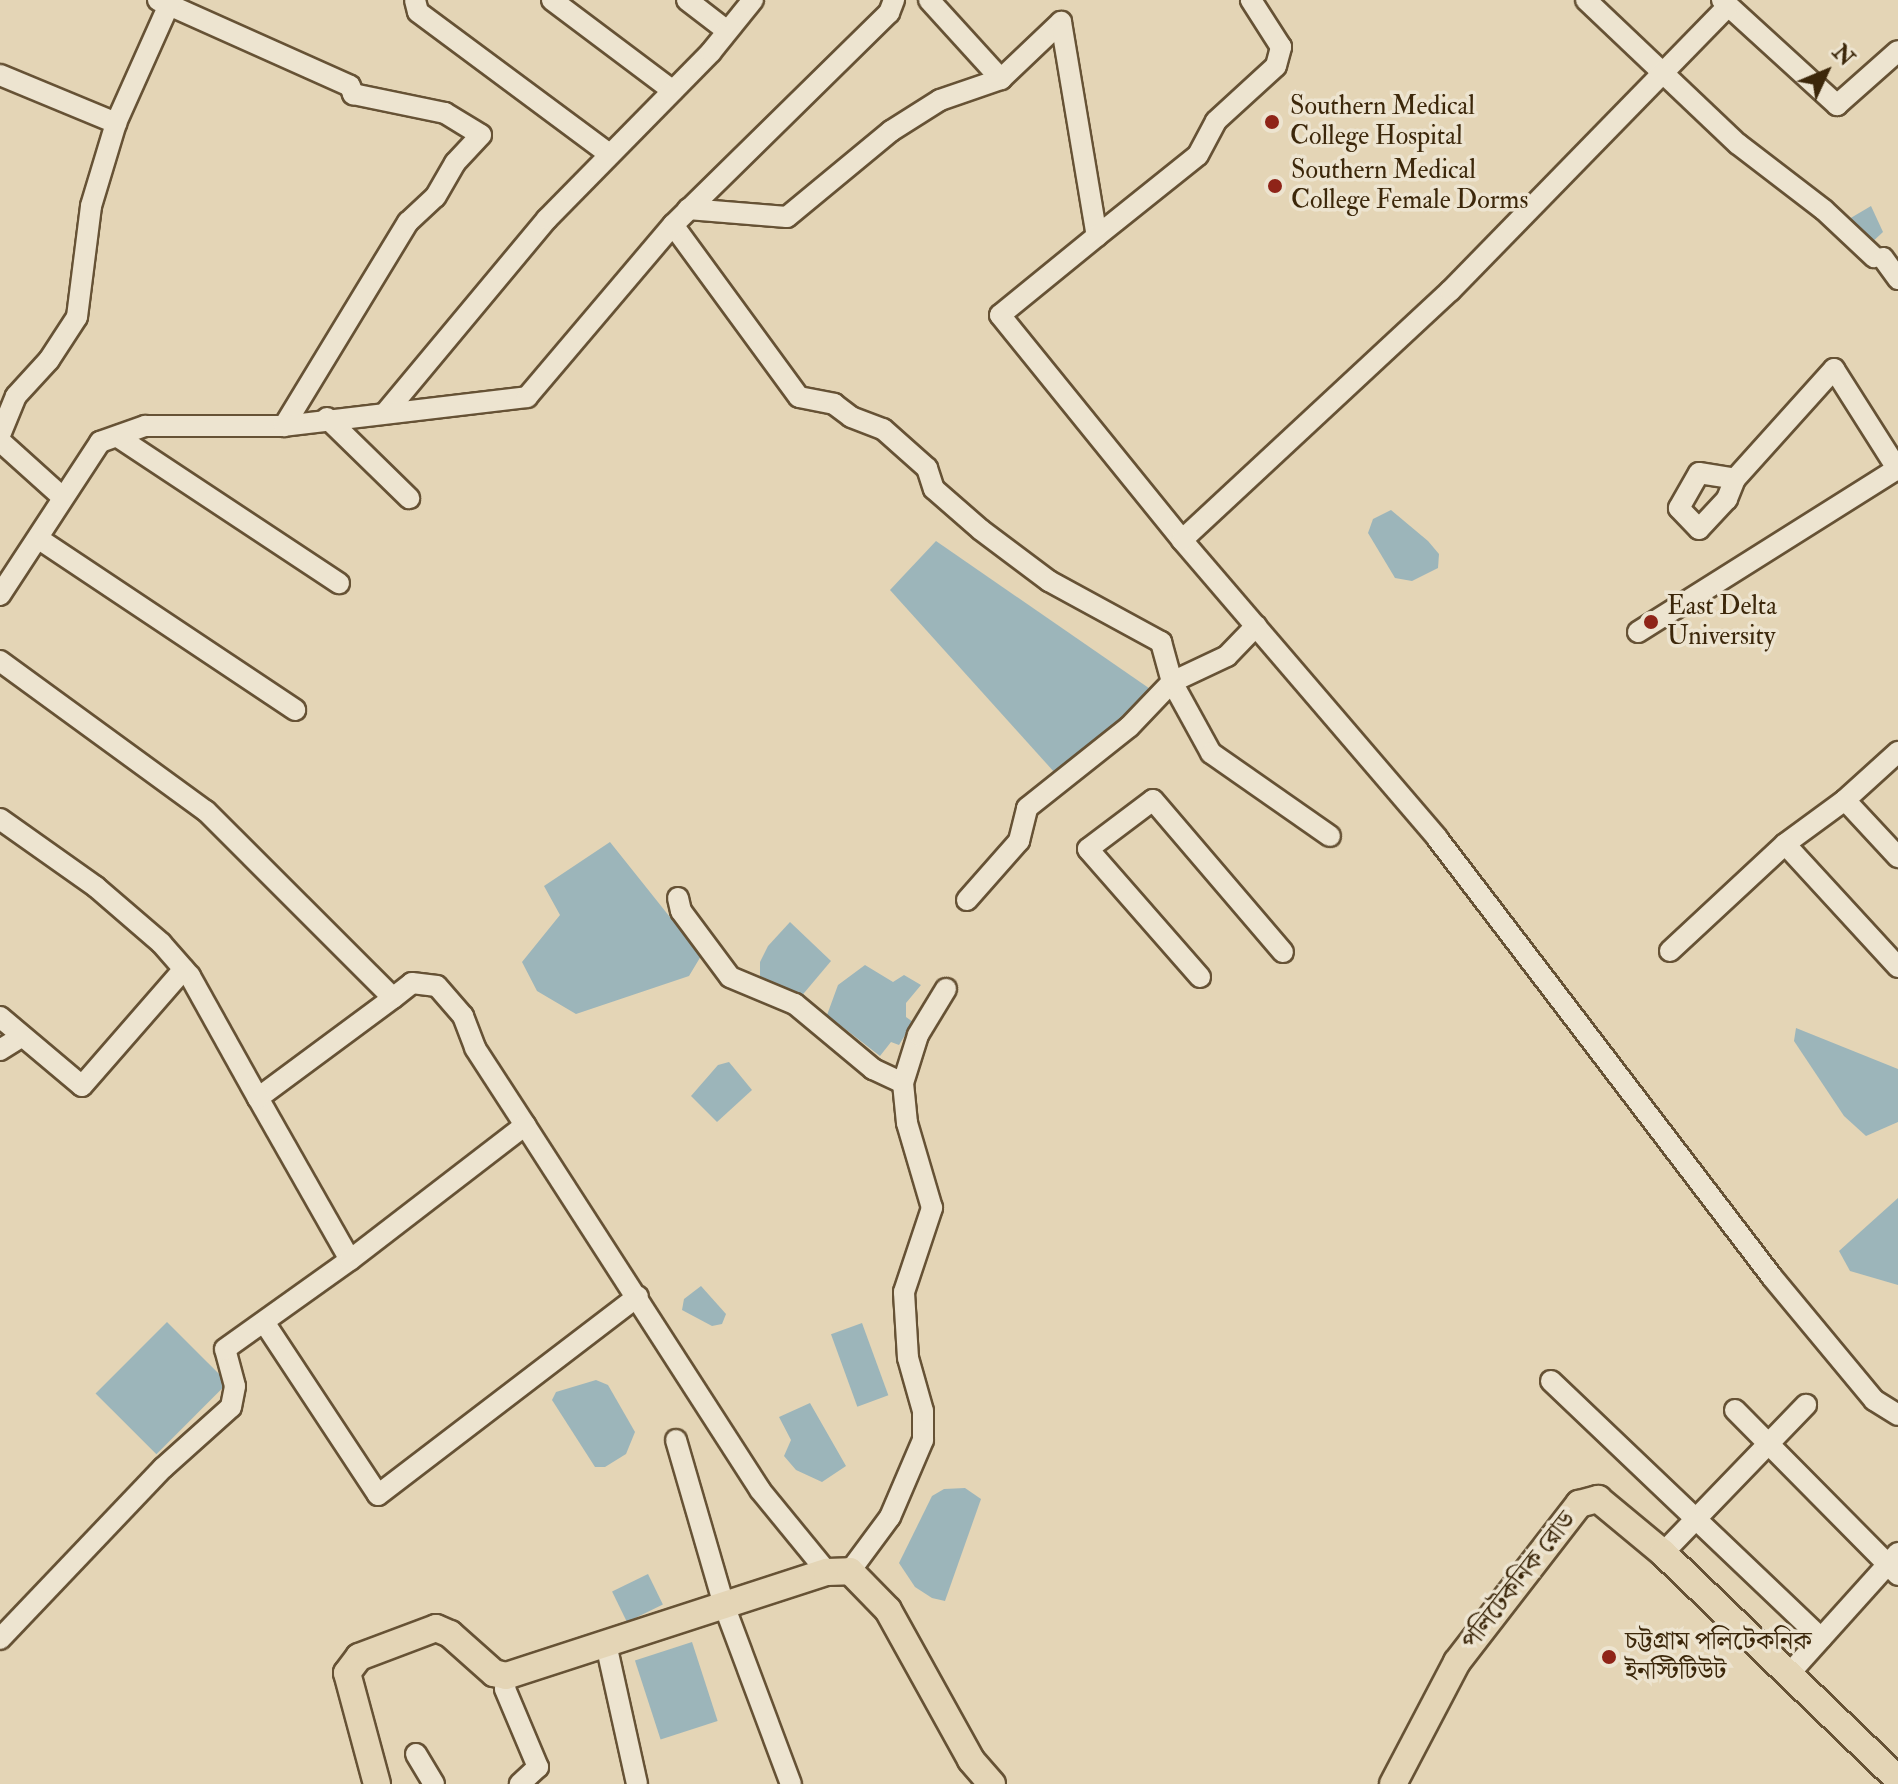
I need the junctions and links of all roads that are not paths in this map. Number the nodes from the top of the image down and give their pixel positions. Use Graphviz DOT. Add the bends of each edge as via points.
graph roads {
  1 [pos="416,0"];
  2 [pos="552,0"];
  3 [pos="687,0"];
  4 [pos="753,0"];
  5 [pos="894,0"];
  6 [pos="929,0"];
  7 [pos="1251,0"];
  8 [pos="1586,0"];
  9 [pos="166,2"];
  10 [pos="1725,3"];
  11 [pos="726,30"];
  12 [pos="1898,51"];
  13 [pos="1662,74"];
  14 [pos="0,75"];
  15 [pos="1001,79"];
  16 [pos="673,91"];
  17 [pos="116,123"];
  18 [pos="609,154"];
  19 [pos="688,209"];
  20 [pos="673,225"];
  21 [pos="1097,236"];
  22 [pos="1898,279"];
  23 [pos="8,391"];
  24 [pos="387,411"];
  25 [pos="327,418"];
  26 [pos="284,426"];
  27 [pos="0,435"];
  28 [pos="118,437"];
  29 [pos="0,441"];
  30 [pos="1897,469"];
  31 [pos="1735,479"];
  32 [pos="61,496"];
  33 [pos="409,498"];
  34 [pos="39,539"];
  35 [pos="1182,540"];
  36 [pos="339,583"];
  37 [pos="0,595"];
  38 [pos="1256,626"];
  39 [pos="1638,632"];
  40 [pos="0,661"];
  41 [pos="1172,682"];
  42 [pos="295,710"];
  43 [pos="1898,752"];
  44 [pos="1845,800"];
  45 [pos="0,819"];
  46 [pos="1330,836"];
  47 [pos="1785,844"];
  48 [pos="1898,857"];
  49 [pos="678,898"];
  50 [pos="967,900"];
  51 [pos="1670,951"];
  52 [pos="1283,952"];
  53 [pos="1898,967"];
  54 [pos="184,969"];
  55 [pos="1200,977"];
  56 [pos="946,989"];
  57 [pos="393,998"];
  58 [pos="0,1017"];
  59 [pos="22,1036"];
  60 [pos="0,1050"];
  61 [pos="903,1083"];
  62 [pos="258,1098"];
  63 [pos="525,1125"];
  64 [pos="350,1260"];
  65 [pos="638,1296"];
  66 [pos="264,1322"];
  67 [pos="1551,1381"];
  68 [pos="1806,1405"];
  69 [pos="1735,1410"];
  70 [pos="1898,1415"];
  71 [pos="676,1440"];
  72 [pos="1767,1443"];
  73 [pos="1698,1518"];
  74 [pos="1663,1553"];
  75 [pos="1895,1565"];
  76 [pos="839,1572"];
  77 [pos="724,1605"];
  78 [pos="1821,1638"];
  79 [pos="0,1639"];
  80 [pos="606,1644"];
  81 [pos="1789,1674"];
  82 [pos="506,1676"];
  83 [pos="416,1754"];
  84 [pos="1898,1779"];
  85 [pos="377,1784"];
  86 [pos="434,1784"];
  87 [pos="520,1784"];
  88 [pos="637,1784"];
  89 [pos="791,1784"];
  90 [pos="992,1784"];
  91 [pos="1393,1784"];
  1 -- 18 [label="street" via="418,12"];
  2 -- 16 [label="street"];
  3 -- 11 [label="street"];
  4 -- 11 [label="street"];
  5 -- 19 [label="street" via="889,13"];
  6 -- 15 [label="street"];
  7 -- 21 [label="street" via="1281,47 1276,66 1216,121 1198,155"];
  8 -- 13 [label="street"];
  9 -- 17 [label="street"];
  9 -- 26 [label="street" via="350,86 353,94 445,113 481,135 455,163 435,197 408,222"];
  10 -- 12 [label="street" via="1837,105"];
  10 -- 13 [label="street"];
  11 -- 16 [label="street"];
  13 -- 22 [label="street"];
  13 -- 35 [label="street" via="1450,291"];
  14 -- 17 [label="street"];
  15 -- 19 [label="street" via="940,100 891,131 787,217"];
  15 -- 21 [label="street" via="1061,22"];
  16 -- 18 [label="street"];
  17 -- 23 [label="street" via="91,206 77,317 49,360"];
  18 -- 24 [label="street" via="547,219"];
  19 -- 20 [label="street"];
  20 -- 24 [label="street" via="527,397"];
  20 -- 41 [label="street" via="799,397 834,404 893,436 927,468 934,489 990,537 1049,581 1161,642"];
  21 -- 35 [label="street" via="1000,315"];
  23 -- 27 [label="street"];
  24 -- 25 [label="street"];
  25 -- 26 [label="street"];
  25 -- 33 [label="street"];
  26 -- 28 [label="street" via="145,426"];
  28 -- 32 [label="street" via="100,442"];
  28 -- 36 [label="street"];
  29 -- 32 [label="street"];
  30 -- 31 [label="street" via="1834,369"];
  30 -- 39 [label="street"];
  32 -- 34 [label="street"];
  34 -- 37 [label="street"];
  34 -- 42 [label="street"];
  35 -- 38 [label="street"];
  38 -- 41 [label="street" via="1227,656"];
  38 -- 70 [label="street" via="1437,838 1772,1277 1874,1400"];
  40 -- 57 [label="street" via="206,811"];
  41 -- 46 [label="street" via="1211,753"];
  41 -- 50 [label="street" via="1129,727 1027,808 1019,841"];
  43 -- 44 [label="street"];
  44 -- 47 [label="street"];
  44 -- 48 [label="street"];
  45 -- 54 [label="street" via="96,887"];
  47 -- 51 [label="street"];
  47 -- 53 [label="street"];
  49 -- 61 [label="street" via="681,911 730,977 795,1004 873,1069"];
  52 -- 55 [label="street" via="1153,800 1088,849"];
  54 -- 59 [label="street" via="82,1086"];
  54 -- 62 [label="street"];
  56 -- 61 [label="street" via="918,1035"];
  57 -- 62 [label="street"];
  57 -- 63 [label="street" via="412,983 437,986 463,1016 475,1048"];
  58 -- 59 [label="street"];
  59 -- 60 [label="street"];
  61 -- 76 [label="street" via="907,1123 932,1208 904,1292 908,1358 923,1411 923,1440 890,1517"];
  62 -- 64 [label="street"];
  63 -- 64 [label="street"];
  63 -- 65 [label="street"];
  64 -- 66 [label="street"];
  65 -- 66 [label="street" via="378,1495"];
  65 -- 76 [label="street" via="760,1490"];
  66 -- 79 [label="street" via="225,1349 235,1386 231,1407 163,1468"];
  67 -- 73 [label="street"];
  68 -- 72 [label="street"];
  69 -- 72 [label="street"];
  71 -- 77 [label="street"];
  72 -- 73 [label="street"];
  72 -- 75 [label="street"];
  73 -- 74 [label="street"];
  73 -- 78 [label="street"];
  74 -- 81 [label="main road, পলিটেকনিক রোড"];
  74 -- 91 [label="main road, পলিটেকনিক রোড" via="1598,1499 1579,1504 1457,1662"];
  75 -- 78 [label="street"];
  76 -- 77 [label="main road"];
  76 -- 90 [label="main road" via="888,1610 971,1760"];
  77 -- 80 [label="main road"];
  77 -- 89 [label="street"];
  78 -- 81 [label="street"];
  80 -- 82 [label="main road"];
  80 -- 88 [label="street"];
  81 -- 84 [label="main road, পলিটেকনিক রোড"];
  82 -- 85 [label="main road" via="494,1673 436,1628 359,1657 347,1673"];
  82 -- 87 [label="street" via="505,1689 538,1767"];
  83 -- 86 [label="street"];
}
